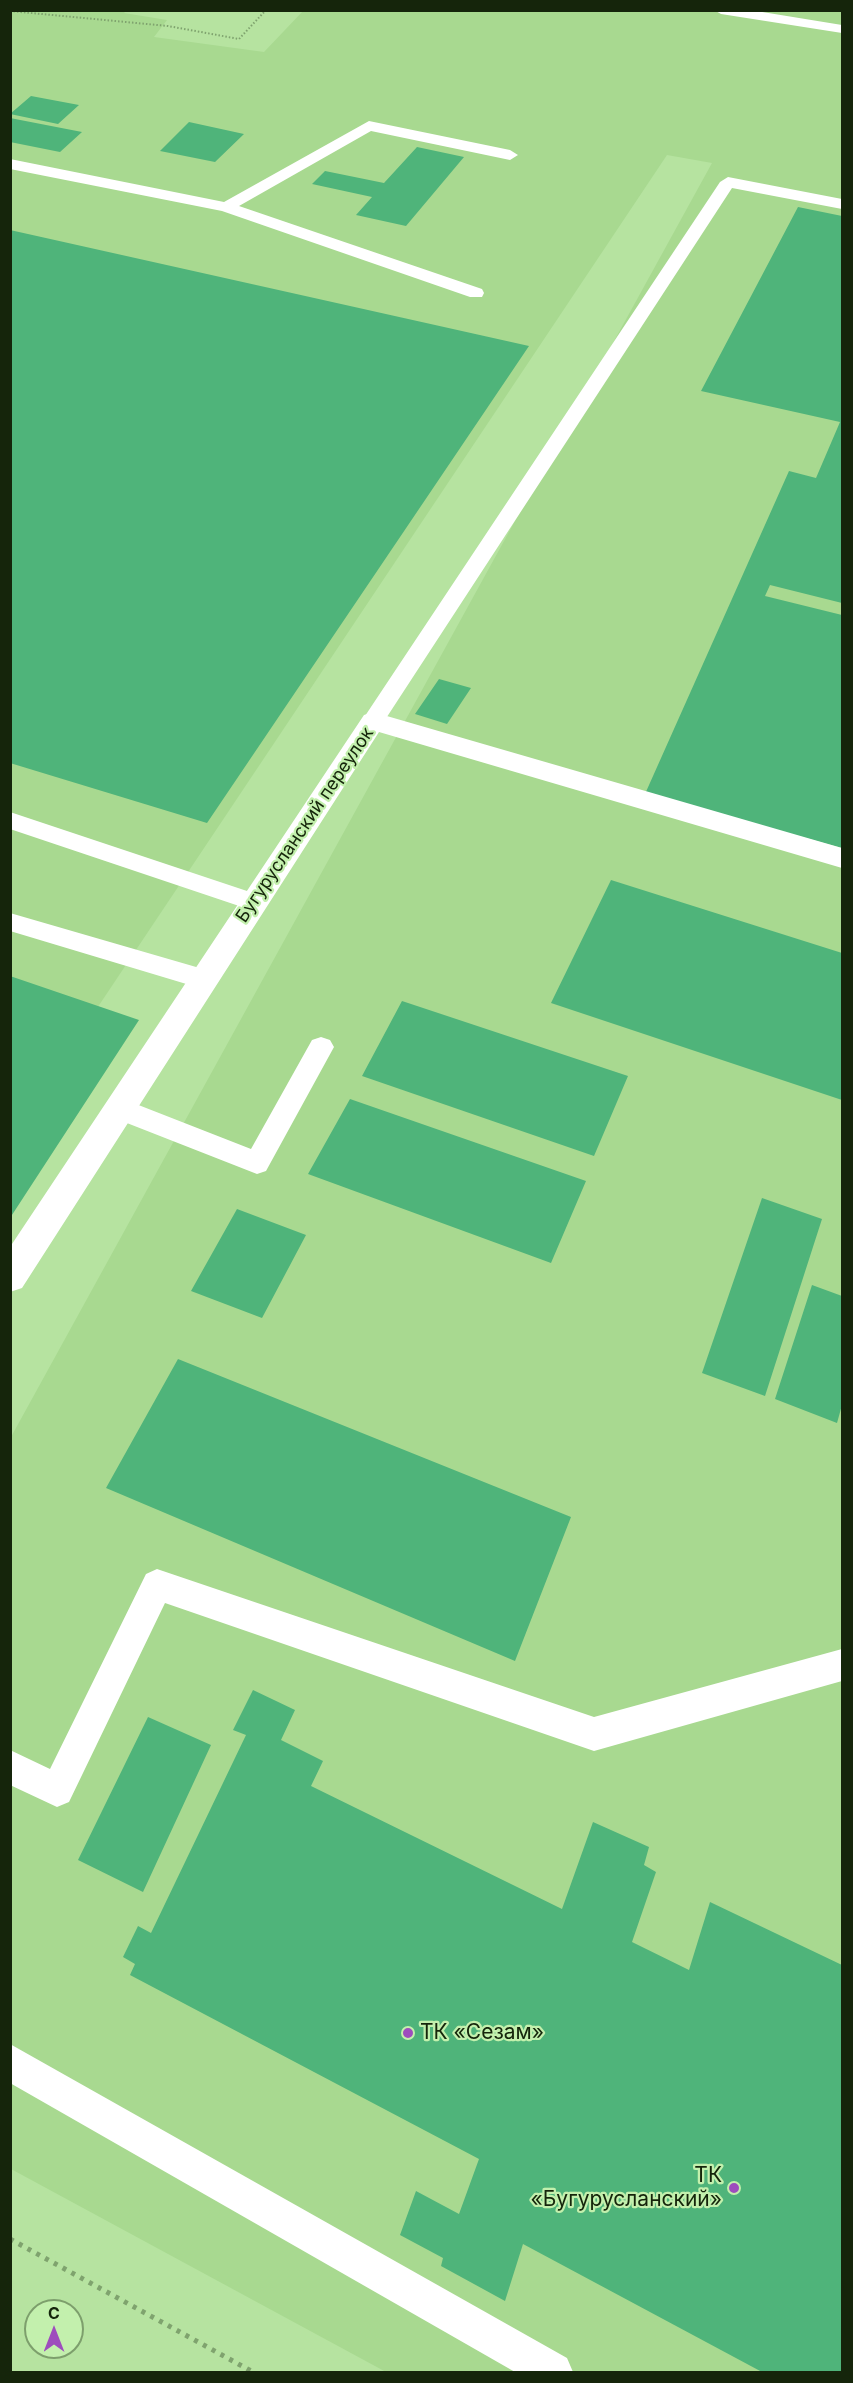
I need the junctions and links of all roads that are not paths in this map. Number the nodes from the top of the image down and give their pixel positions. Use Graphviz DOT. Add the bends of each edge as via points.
graph roads {
  1 [pos="721,10"];
  2 [pos="843,29"];
  3 [pos="510,155"];
  4 [pos="10,164"];
  5 [pos="843,204"];
  6 [pos="226,207"];
  7 [pos="476,293"];
  8 [pos="373,721"];
  9 [pos="10,820"];
  10 [pos="843,858"];
  11 [pos="254,902"];
  12 [pos="10,922"];
  13 [pos="203,979"];
  14 [pos="321,1047"];
  15 [pos="118,1108"];
  16 [pos="10,1277"];
  17 [pos="843,1665"];
  18 [pos="10,1767"];
  19 [pos="10,2062"];
  20 [pos="553,2373"];
  1 -- 2 [label="lane"];
  3 -- 6 [label="lane" via="369,126"];
  4 -- 6 [label="lane"];
  5 -- 8 [label="lane" via="728,182"];
  6 -- 7 [label="lane"];
  8 -- 10 [label="street, Бугурусланский переулок"];
  8 -- 11 [label="street, Бугурусланский переулок"];
  9 -- 11 [label="lane"];
  11 -- 13 [label="street, Бугурусланский переулок"];
  12 -- 13 [label="lane"];
  13 -- 15 [label="street, Бугурусланский переулок"];
  14 -- 15 [label="lane" via="257,1163"];
  15 -- 16 [label="street, Бугурусланский переулок"];
  17 -- 18 [label="lane" via="594,1734 158,1585 57,1790"];
  19 -- 20 [label="lane"];
}
